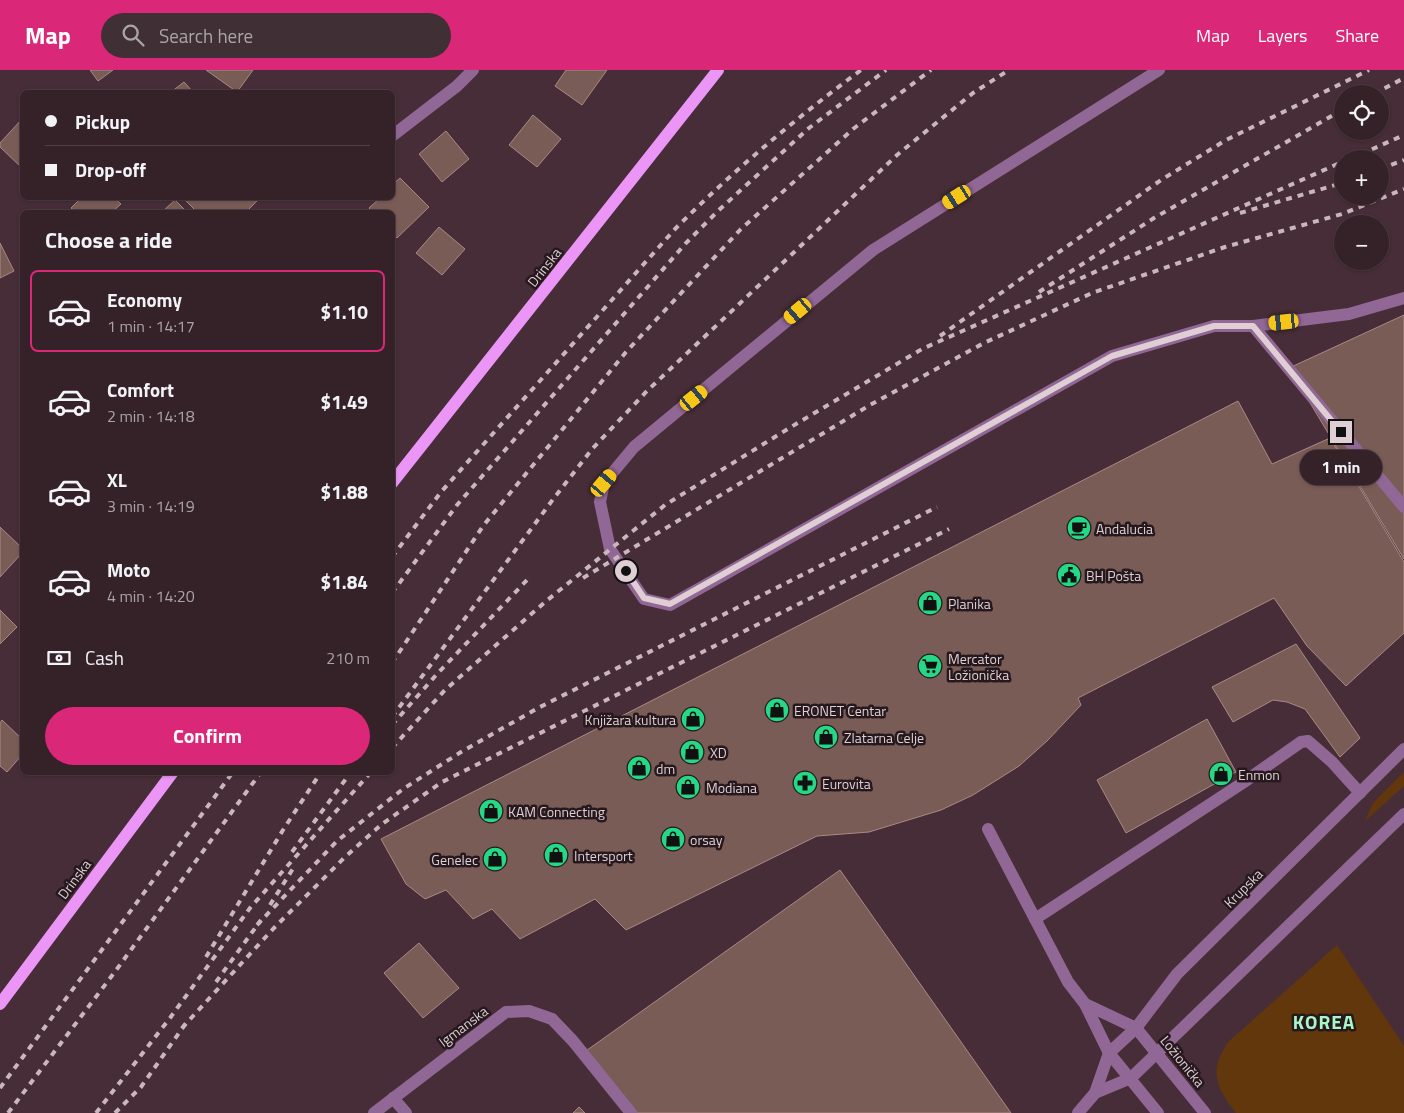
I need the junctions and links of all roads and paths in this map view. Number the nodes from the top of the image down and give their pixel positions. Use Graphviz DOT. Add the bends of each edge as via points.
graph roads {
  1 [pos="473,70"];
  2 [pos="718,70"];
  3 [pos="1159,70"];
  4 [pos="395,134"];
  5 [pos="1404,298"];
  6 [pos="1253,326"];
  7 [pos="395,479"];
  8 [pos="1404,507"];
  9 [pos="1404,749"];
  10 [pos="171,775"];
  11 [pos="1360,793"];
  12 [pos="1404,814"];
  13 [pos="988,829"];
  14 [pos="1035,919"];
  15 [pos="0,1004"];
  16 [pos="1085,1004"];
  17 [pos="1136,1028"];
  18 [pos="1158,1053"];
  19 [pos="1109,1054"];
  20 [pos="1131,1078"];
  21 [pos="1095,1094"];
  22 [pos="393,1098"];
  23 [pos="374,1113"];
  24 [pos="406,1113"];
  25 [pos="631,1113"];
  26 [pos="1078,1113"];
  27 [pos="1158,1113"];
  28 [pos="1205,1113"];
  1 -- 4 [label="street"];
  2 -- 7 [label="main road, Drinska"];
  3 -- 6 [label="street" via="873,250 634,447 604,483 600,502 610,549 644,598 670,604 1112,356 1214,326"];
  5 -- 6 [label="street" via="1349,314"];
  6 -- 8 [label="street"];
  9 -- 11 [label="street, Krupska"];
  10 -- 15 [label="main road, Drinska"];
  11 -- 14 [label="street" via="1308,741 1301,742"];
  11 -- 17 [label="street, Krupska" via="1177,974"];
  12 -- 18 [label="street"];
  13 -- 14 [label="street"];
  14 -- 16 [label="street" via="1068,982"];
  16 -- 17 [label="street"];
  16 -- 19 [label="street"];
  17 -- 18 [label="street, Ložionička"];
  17 -- 19 [label="street, Krupska"];
  18 -- 20 [label="street"];
  18 -- 28 [label="street, Ložionička"];
  19 -- 20 [label="street"];
  19 -- 21 [label="street"];
  20 -- 21 [label="street"];
  20 -- 27 [label="street"];
  21 -- 26 [label="street"];
  22 -- 23 [label="street, Igmanska"];
  22 -- 24 [label="street"];
  22 -- 25 [label="street, Igmanska" via="506,1012 529,1012 552,1019"];
}
